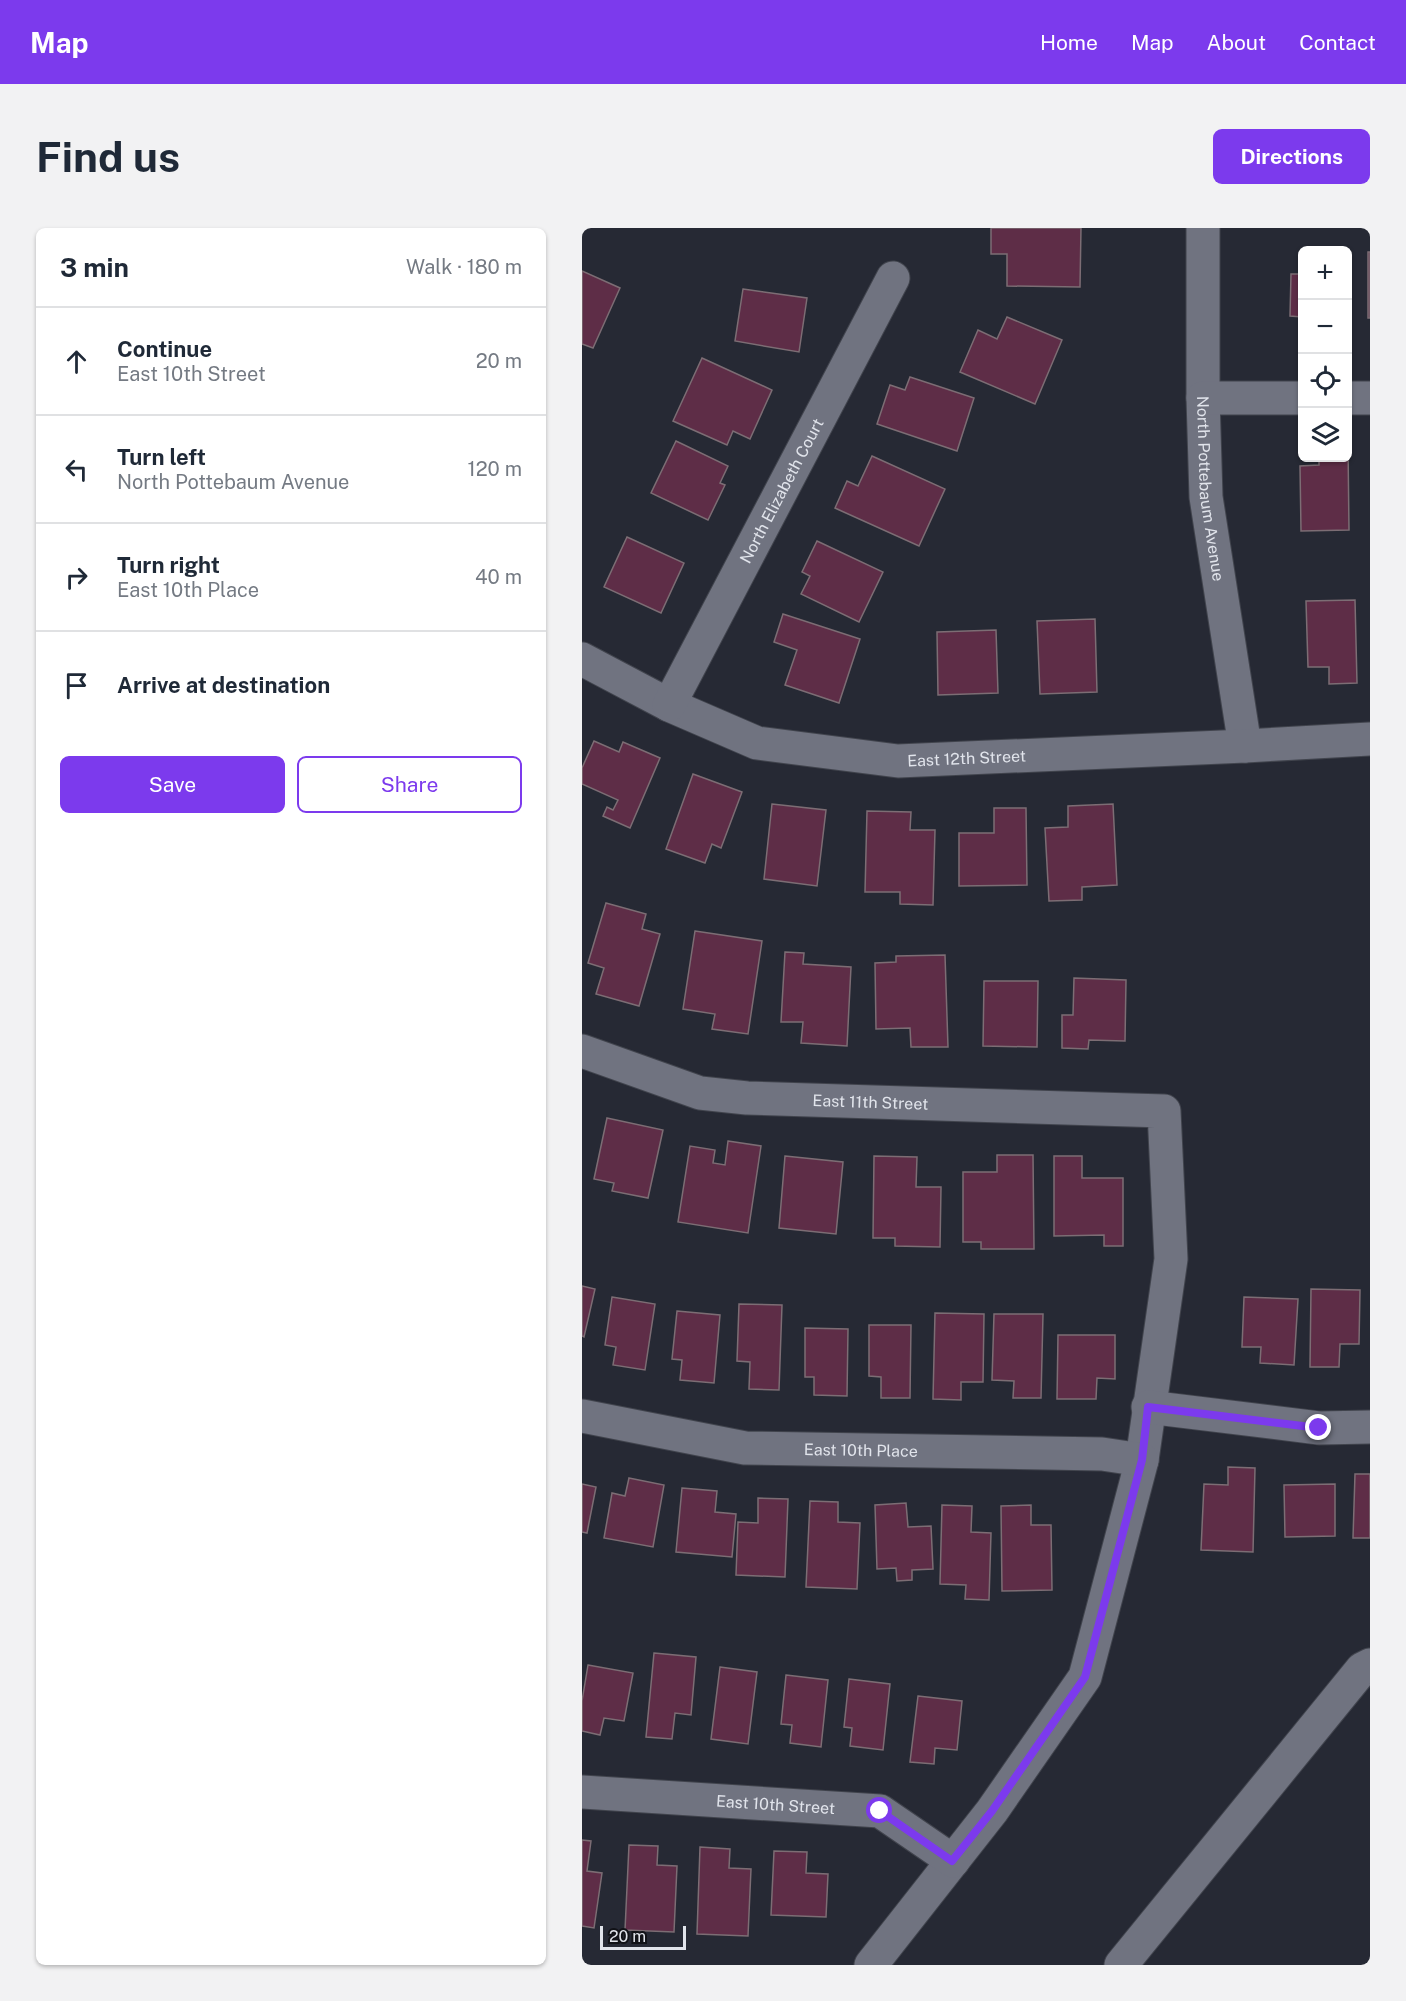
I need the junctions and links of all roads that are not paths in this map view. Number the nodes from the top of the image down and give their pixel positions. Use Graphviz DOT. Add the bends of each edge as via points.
graph roads {
  1 [pos="1203,228"];
  2 [pos="893,278"];
  3 [pos="1203,398"];
  4 [pos="1298,398"];
  5 [pos="1352,398"];
  6 [pos="1370,398"];
  7 [pos="582,659"];
  8 [pos="669,705"];
  9 [pos="1370,739"];
  10 [pos="1245,746"];
  11 [pos="582,1051"];
  12 [pos="1148,1407"];
  13 [pos="582,1416"];
  14 [pos="1370,1427"];
  15 [pos="1142,1460"];
  16 [pos="1370,1665"];
  17 [pos="582,1792"];
  18 [pos="952,1861"];
  19 [pos="871,1965"];
  20 [pos="1121,1965"];
  1 -- 3 [label="street, North Pottebaum Avenue"];
  2 -- 8 [label="street, North Elizabeth Court"];
  3 -- 4 [label="street"];
  3 -- 10 [label="street, North Pottebaum Avenue" via="1206,497"];
  5 -- 6 [label="street"];
  7 -- 8 [label="street, East 12th Street"];
  8 -- 10 [label="street, East 12th Street" via="757,743 898,761"];
  9 -- 10 [label="street, East 12th Street"];
  11 -- 12 [label="street, East 11th Street" via="700,1093 747,1098 1164,1111 1171,1259"];
  12 -- 14 [label="street" via="1319,1428"];
  12 -- 15 [label="street"];
  13 -- 15 [label="street, East 10th Place" via="745,1448 1102,1454"];
  15 -- 18 [label="street" via="1085,1677 992,1811"];
  16 -- 20 [label="street" via="1362,1669"];
  17 -- 18 [label="street, East 10th Street" via="880,1811"];
  18 -- 19 [label="street"];
}
